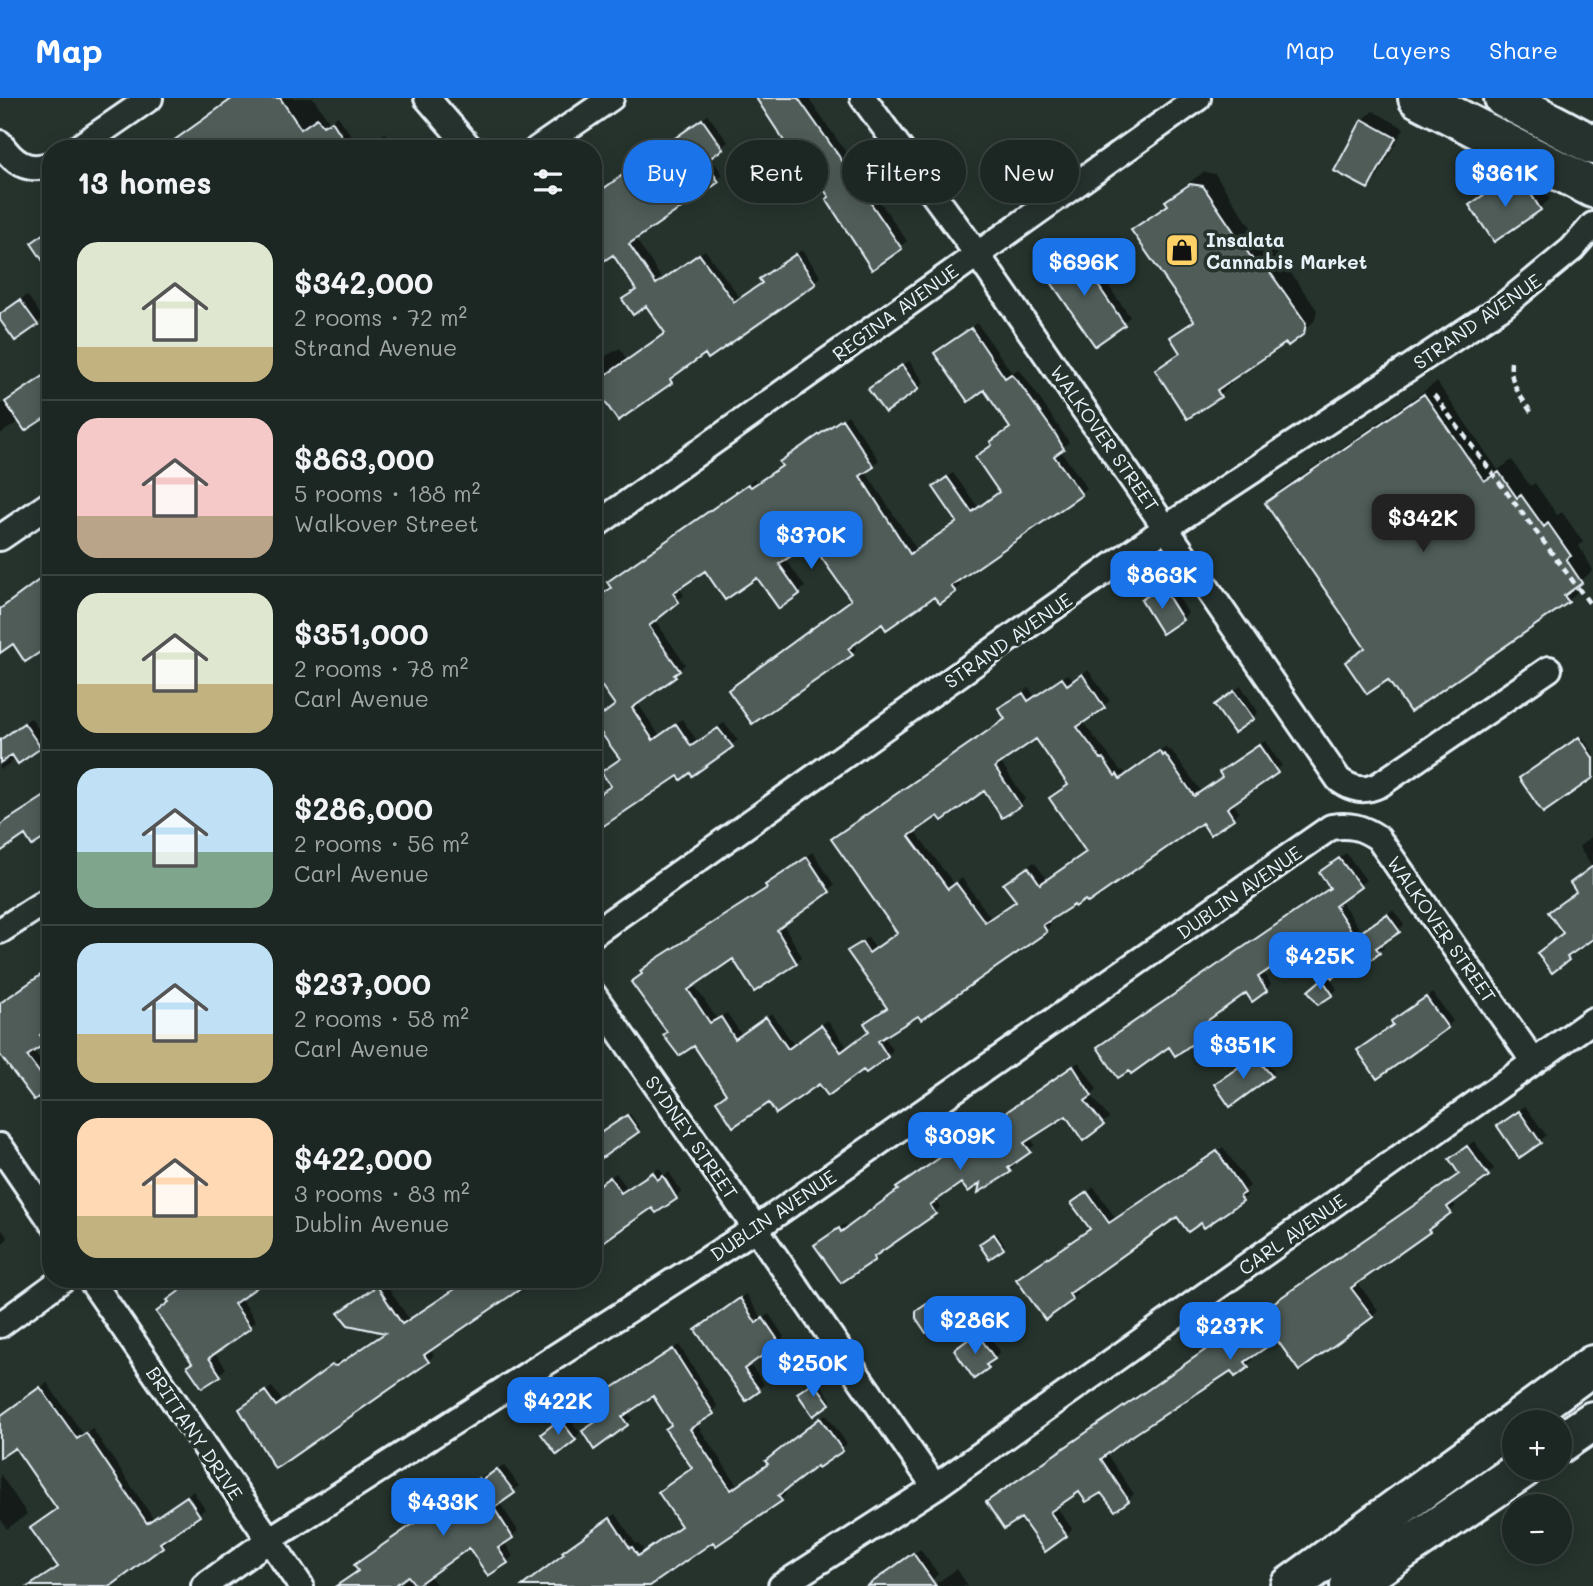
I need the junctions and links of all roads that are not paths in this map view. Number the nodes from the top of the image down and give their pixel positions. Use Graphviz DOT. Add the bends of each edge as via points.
graph roads {
  1 [pos="149,98"];
  2 [pos="427,98"];
  3 [pos="611,98"];
  4 [pos="863,98"];
  5 [pos="1198,98"];
  6 [pos="1418,98"];
  7 [pos="1504,98"];
  8 [pos="89,140"];
  9 [pos="463,140"];
  10 [pos="550,140"];
  11 [pos="0,143"];
  12 [pos="1593,145"];
  13 [pos="42,166"];
  14 [pos="1593,188"];
  15 [pos="1593,225"];
  16 [pos="976,254"];
  17 [pos="42,509"];
  18 [pos="602,521"];
  19 [pos="1167,527"];
  20 [pos="0,538"];
  21 [pos="1549,669"];
  22 [pos="1331,827"];
  23 [pos="42,904"];
  24 [pos="602,928"];
  25 [pos="0,931"];
  26 [pos="602,1007"];
  27 [pos="1593,1020"];
  28 [pos="1534,1062"];
  29 [pos="0,1146"];
  30 [pos="42,1209"];
  31 [pos="755,1229"];
  32 [pos="51,1288"];
  33 [pos="96,1288"];
  34 [pos="0,1325"];
  35 [pos="1593,1365"];
  36 [pos="1532,1410"];
  37 [pos="1593,1421"];
  38 [pos="1502,1432"];
  39 [pos="1572,1435"];
  40 [pos="1506,1480"];
  41 [pos="935,1487"];
  42 [pos="269,1540"];
  43 [pos="204,1586"];
  44 [pos="301,1586"];
  45 [pos="781,1586"];
  46 [pos="1290,1586"];
  47 [pos="1350,1586"];
  1 -- 8 [label="street"];
  2 -- 9 [label="street"];
  3 -- 10 [label="street"];
  4 -- 16 [label="street, WALKOVER STREET"];
  5 -- 16 [label="street, REGINA AVENUE"];
  6 -- 14 [label="main road"];
  7 -- 12 [label="main road"];
  11 -- 13 [label="street" via="21,165"];
  15 -- 19 [label="street, STRAND AVENUE" via="1572,249 1503,306"];
  16 -- 18 [label="street, REGINA AVENUE"];
  16 -- 19 [label="street, WALKOVER STREET"];
  17 -- 20 [label="street"];
  19 -- 21 [label="street, WALKOVER STREET" via="1339,780 1350,788 1379,785"];
  19 -- 24 [label="street, STRAND AVENUE"];
  22 -- 28 [label="street, WALKOVER STREET" via="1358,827 1378,838"];
  22 -- 31 [label="street, DUBLIN AVENUE"];
  23 -- 25 [label="street"];
  26 -- 31 [label="street, SYDNEY STREET"];
  27 -- 28 [label="street, CARL AVENUE"];
  28 -- 41 [label="street, CARL AVENUE"];
  29 -- 30 [label="street"];
  31 -- 41 [label="street, SYDNEY STREET"];
  31 -- 42 [label="street, DUBLIN AVENUE"];
  32 -- 34 [label="street"];
  33 -- 42 [label="street, BRITTANY DRIVE"];
  35 -- 36 [label="main road"];
  37 -- 39 [label="main road"];
  38 -- 46 [label="main road"];
  40 -- 47 [label="main road"];
  41 -- 45 [label="street, CARL AVENUE"];
  42 -- 43 [label="street, DUBLIN AVENUE"];
  42 -- 44 [label="street, BRITTANY DRIVE"];
}
